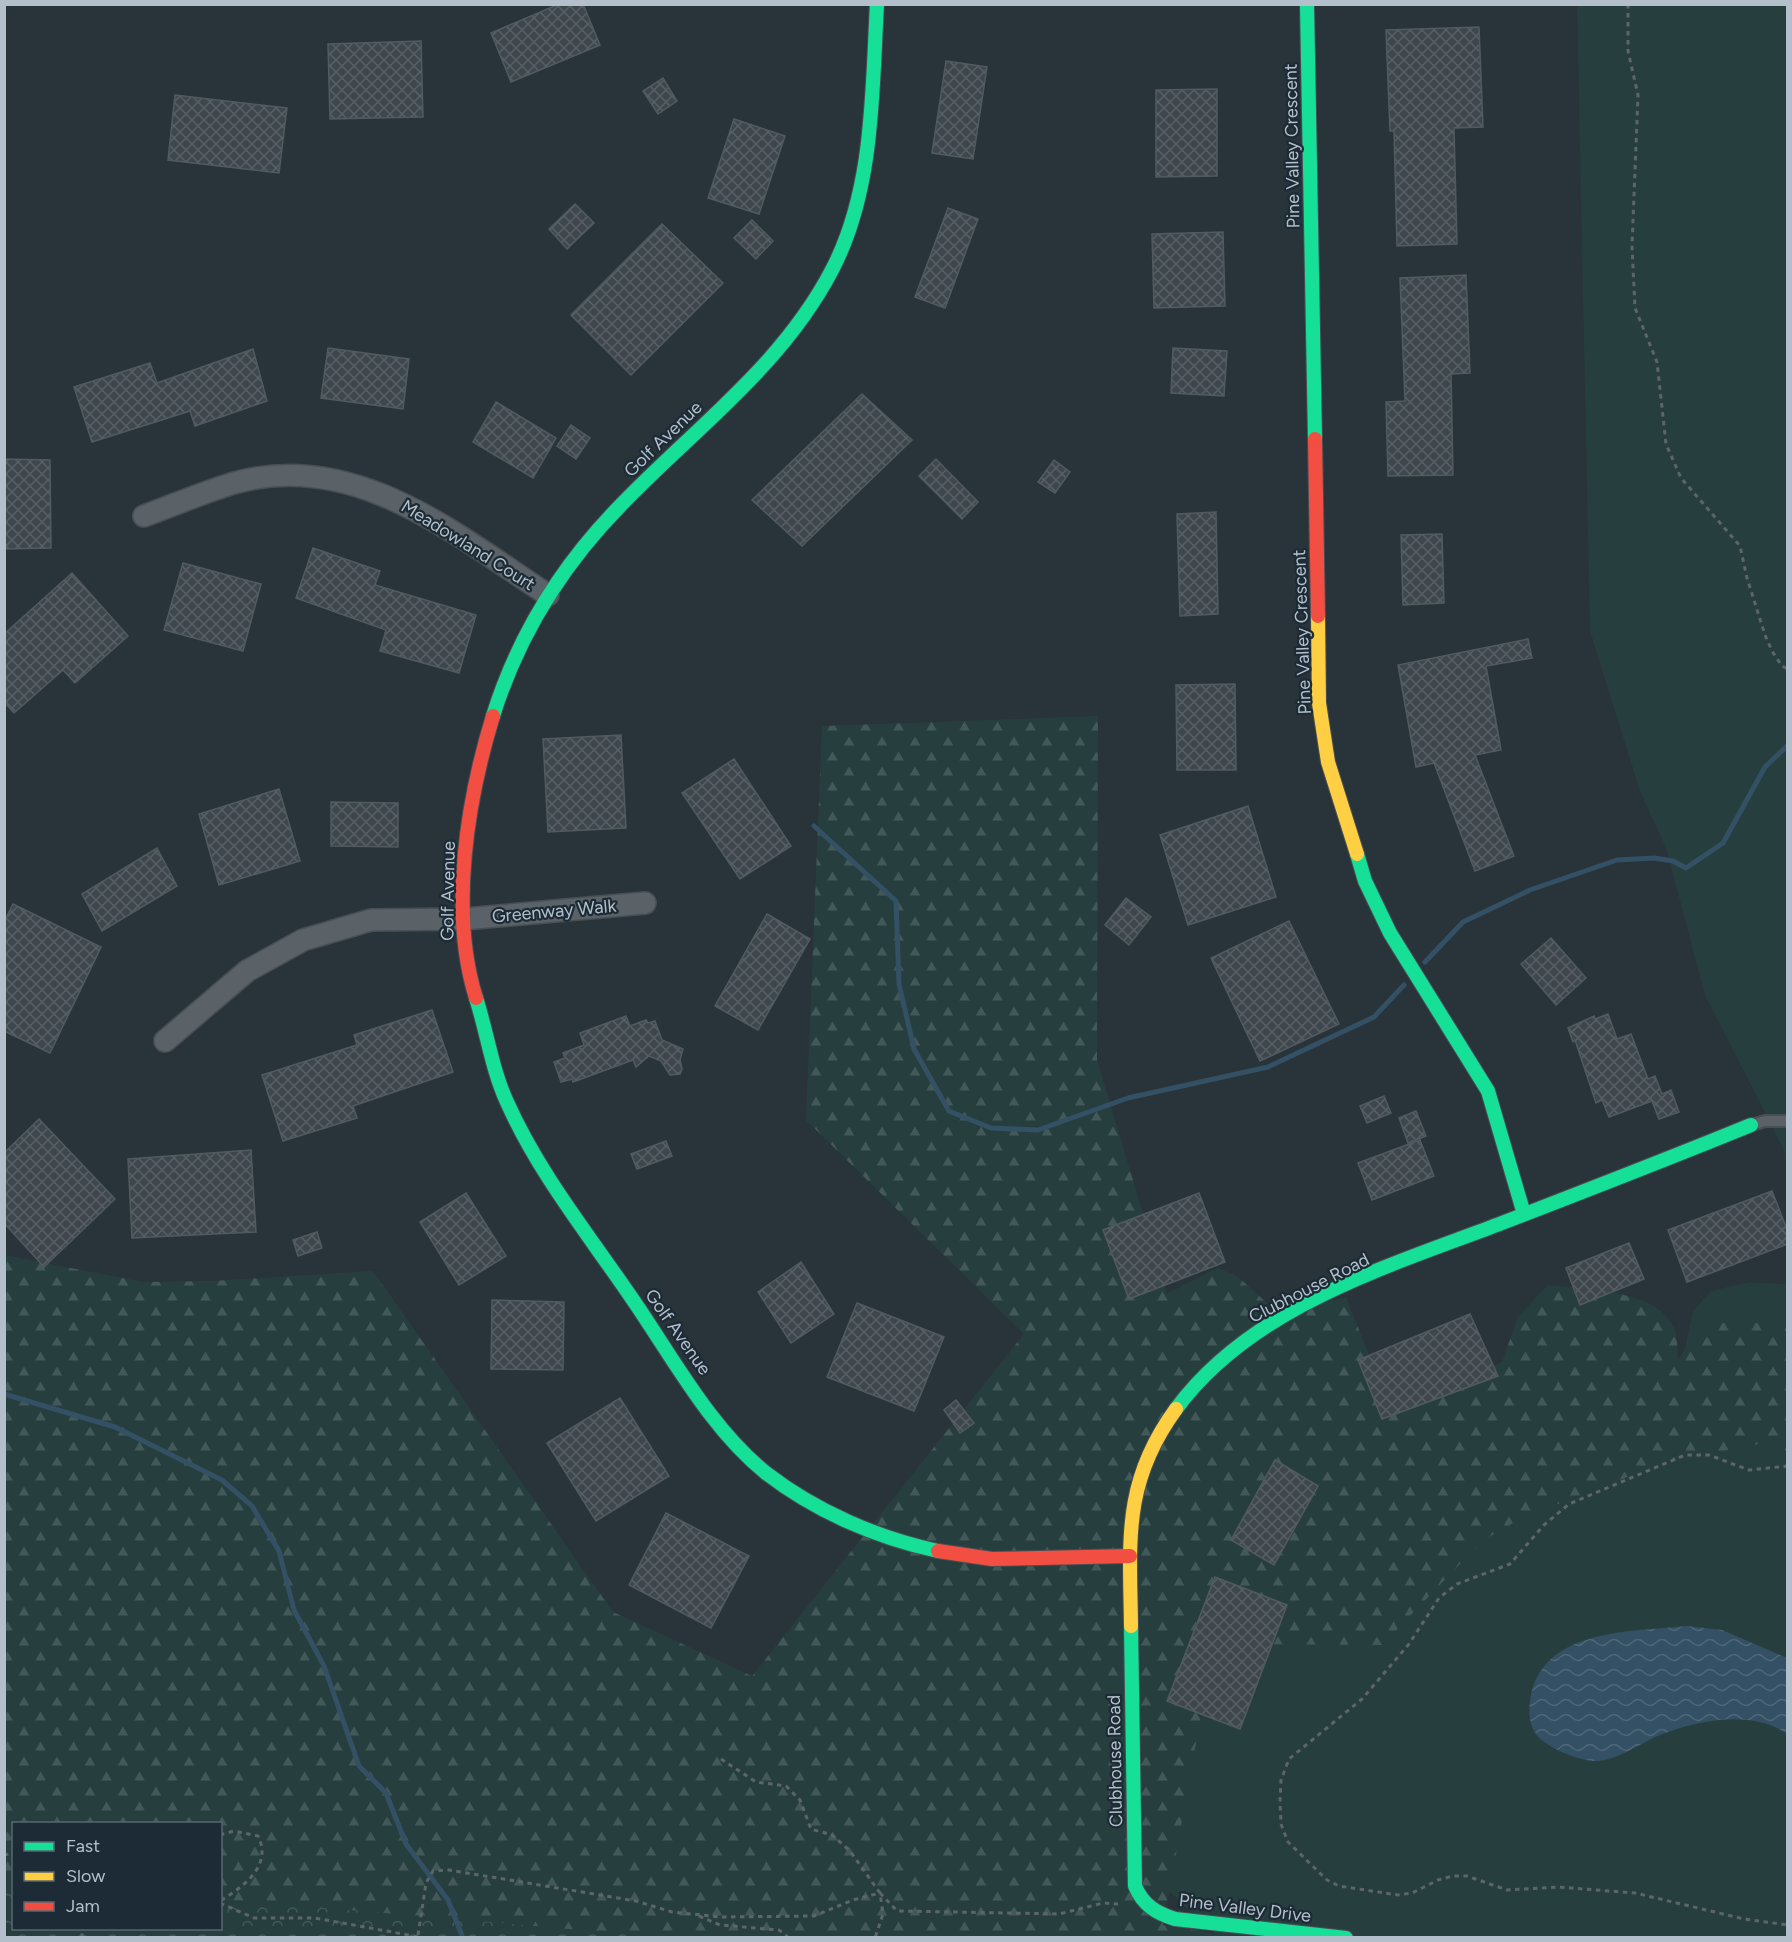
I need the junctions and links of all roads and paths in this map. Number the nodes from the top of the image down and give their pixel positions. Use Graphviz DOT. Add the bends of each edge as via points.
graph roads {
  1 [pos="877,4"];
  2 [pos="1307,4"];
  3 [pos="1628,4"];
  4 [pos="144,516"];
  5 [pos="548,595"];
  6 [pos="1788,669"];
  7 [pos="645,903"];
  8 [pos="464,919"];
  9 [pos="165,1041"];
  10 [pos="1788,1120"];
  11 [pos="1751,1125"];
  12 [pos="1524,1214"];
  13 [pos="1788,1466"];
  14 [pos="1130,1556"];
  15 [pos="721,1759"];
  16 [pos="222,1834"];
  17 [pos="880,1893"];
  18 [pos="222,1901"];
  19 [pos="222,1903"];
  20 [pos="1144,1904"];
  21 [pos="696,1915"];
  22 [pos="1788,1925"];
  23 [pos="418,1935"];
  24 [pos="425,1938"];
  25 [pos="789,1938"];
  26 [pos="875,1938"];
  27 [pos="1346,1938"];
  1 -- 5 [label="street, Golf Avenue" via="874,82 863,183 831,272 761,370 589,539"];
  2 -- 12 [label="street, Pine Valley Crescent" via="1317,652 1319,704 1328,762 1365,881 1380,912 1488,1091"];
  3 -- 6 [label="path" via="1628,51 1638,95 1632,246 1635,308 1657,362 1666,444 1687,486 1740,546 1765,634 1772,651"];
  4 -- 5 [label="street, Meadowland Court" via="235,483 279,476 348,481 401,502"];
  5 -- 8 [label="street, Golf Avenue" via="502,686 481,750 466,843"];
  7 -- 8 [label="street, Greenway Walk"];
  8 -- 9 [label="street, Greenway Walk" via="371,920 303,940 247,971"];
  8 -- 14 [label="street, Golf Avenue" via="464,947 505,1099 545,1172 672,1357 725,1428 763,1470 796,1493 872,1532 928,1548 985,1559"];
  10 -- 11 [label="lane"];
  11 -- 12 [label="street, Clubhouse Road"];
  12 -- 14 [label="street, Clubhouse Road" via="1337,1289 1234,1348 1194,1387 1149,1454 1131,1513"];
  13 -- 22 [label="path" via="1749,1470 1709,1455 1685,1455 1569,1504 1510,1564 1457,1584 1439,1598 1409,1644 1362,1699 1289,1759 1281,1780 1280,1802 1281,1824 1288,1842 1338,1886 1398,1895 1412,1893 1438,1880 1467,1876 1507,1890 1558,1887 1635,1893 1744,1919"];
  14 -- 20 [label="street, Clubhouse Road" via="1134,1886"];
  15 -- 17 [label="path" via="756,1782 786,1786 800,1800 810,1829 832,1835 850,1851"];
  16 -- 18 [label="path" via="234,1831 258,1836 264,1847 255,1873 242,1888"];
  17 -- 20 [label="path" via="897,1911 1059,1914 1103,1903"];
  17 -- 21 [label="path" via="814,1916"];
  17 -- 26 [label="path" via="883,1914"];
  19 -- 23 [label="path" via="254,1918 315,1917"];
  20 -- 27 [label="street, Pine Valley Drive" via="1156,1914 1175,1919"];
  21 -- 23 [label="path" via="636,1901 449,1870 433,1871 426,1883"];
  21 -- 25 [label="path" via="720,1925 779,1930"];
  23 -- 24 [label="path"];
}
